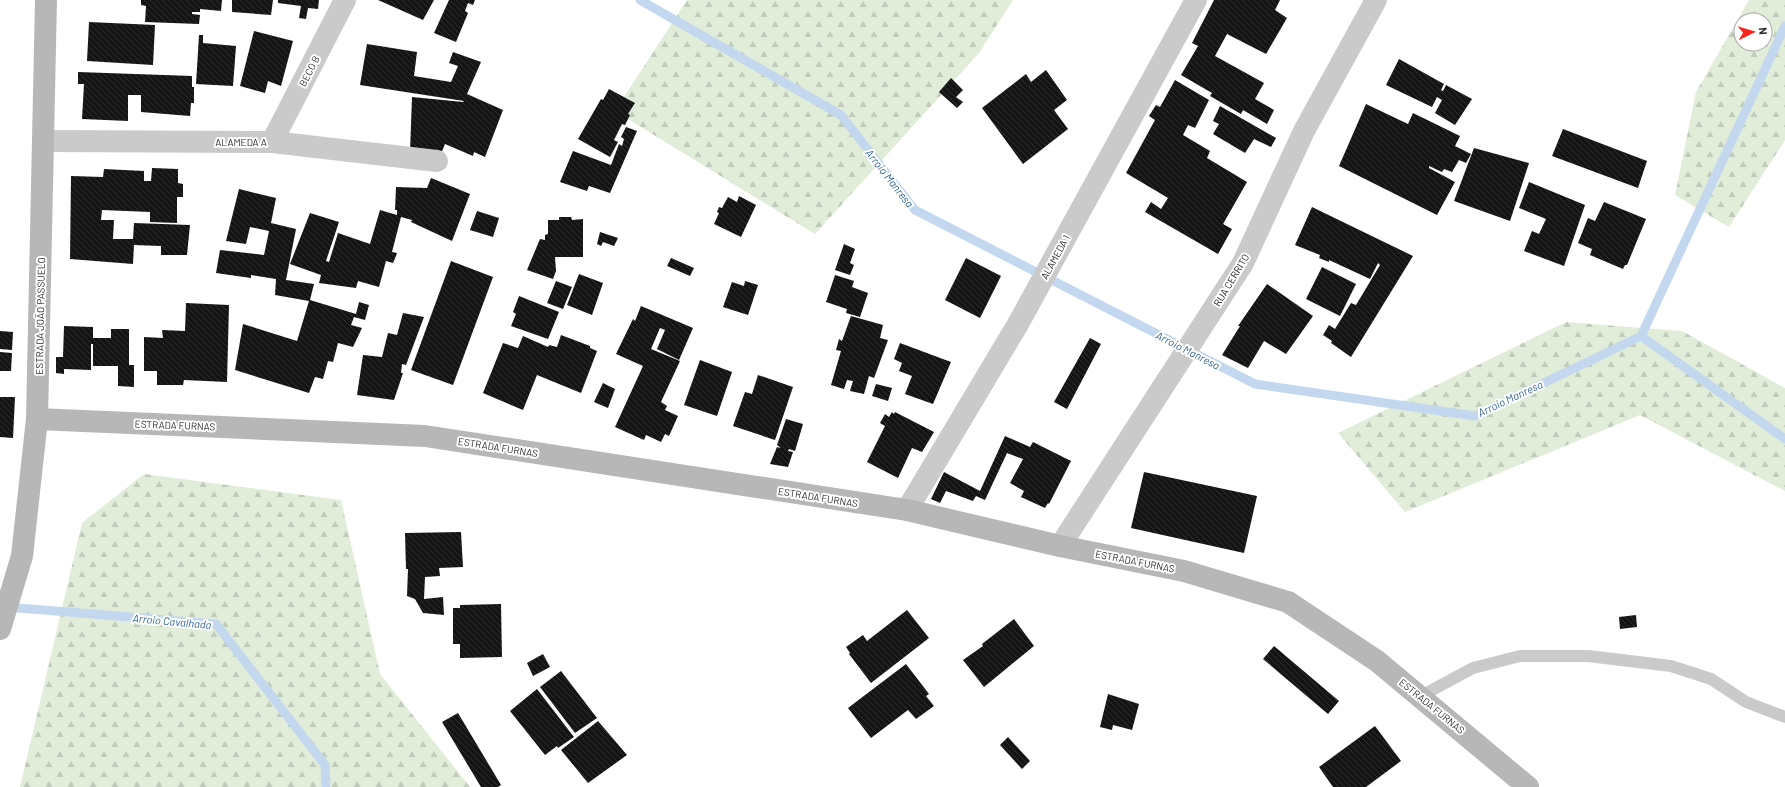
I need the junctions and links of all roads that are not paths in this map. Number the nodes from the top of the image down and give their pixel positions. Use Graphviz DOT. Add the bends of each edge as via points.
graph roads {
  1 [pos="46,0"];
  2 [pos="345,0"];
  3 [pos="1196,0"];
  4 [pos="1376,0"];
  5 [pos="44,141"];
  6 [pos="272,142"];
  7 [pos="437,161"];
  8 [pos="37,419"];
  9 [pos="907,510"];
  10 [pos="1060,546"];
  11 [pos="0,629"];
  12 [pos="1420,696"];
  13 [pos="1785,717"];
  14 [pos="1528,787"];
  1 -- 5 [label="street, ESTRADA JOÃO PASSUELO"];
  2 -- 6 [label="street, BECO B"];
  3 -- 9 [label="street, ALAMEDA 1" via="1018,324"];
  4 -- 10 [label="street, RUA CERRITO" via="1304,131 1243,263"];
  5 -- 6 [label="street, ALAMEDA A"];
  5 -- 8 [label="street, ESTRADA JOÃO PASSUELO"];
  6 -- 7 [label="street, ALAMEDA A"];
  8 -- 9 [label="street, ESTRADA FURNAS" via="425,436"];
  8 -- 11 [label="street, ESTRADA JOÃO PASSUELO" via="22,556"];
  9 -- 10 [label="street, ESTRADA FURNAS"];
  10 -- 12 [label="street, ESTRADA FURNAS" via="1184,571 1288,602 1378,661"];
  12 -- 13 [label="lane" via="1473,668 1520,656 1588,656 1671,666 1711,679 1746,702"];
  12 -- 14 [label="street, ESTRADA FURNAS"];
}
